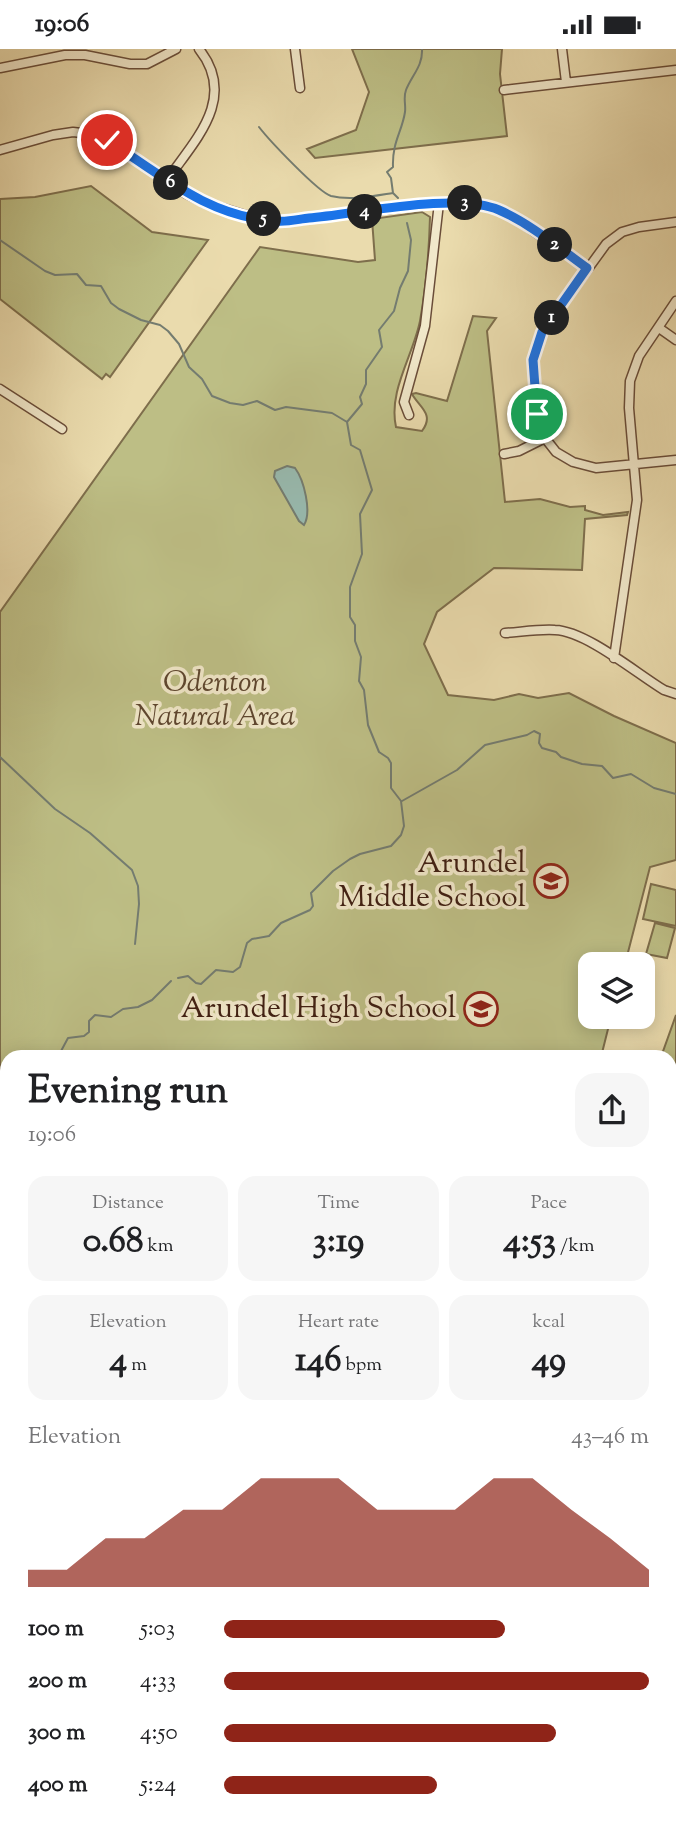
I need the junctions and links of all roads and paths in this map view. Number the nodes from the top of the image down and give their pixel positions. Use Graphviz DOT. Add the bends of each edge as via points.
graph roads {
  1 [pos="176,49"];
  2 [pos="199,49"];
  3 [pos="295,49"];
  4 [pos="562,49"];
  5 [pos="0,68"];
  6 [pos="676,70"];
  7 [pos="566,82"];
  8 [pos="300,88"];
  9 [pos="504,90"];
  10 [pos="0,150"];
  11 [pos="167,180"];
  12 [pos="439,203"];
  13 [pos="676,222"];
  14 [pos="587,268"];
  15 [pos="676,301"];
  16 [pos="659,328"];
  17 [pos="676,340"];
  18 [pos="0,389"];
  19 [pos="409,415"];
  20 [pos="62,429"];
  21 [pos="545,438"];
  22 [pos="504,454"];
  23 [pos="676,460"];
  24 [pos="634,464"];
  25 [pos="505,633"];
  26 [pos="614,658"];
  27 [pos="676,694"];
  1 -- 5 [label="street" via="147,64 65,55"];
  2 -- 11 [label="street" via="214,75 212,112"];
  3 -- 8 [label="street"];
  4 -- 7 [label="street"];
  6 -- 7 [label="street"];
  7 -- 9 [label="street"];
  10 -- 11 [label="street" via="53,135 90,134 107,140"];
  11 -- 12 [label="street" via="203,202 278,222"];
  12 -- 14 [label="street" via="497,209"];
  12 -- 19 [label="street" via="425,325 404,401"];
  13 -- 14 [label="street" via="621,232"];
  14 -- 21 [label="street" via="542,332 533,360 537,414"];
  15 -- 16 [label="street"];
  16 -- 17 [label="street"];
  16 -- 24 [label="street" via="639,356 630,381"];
  18 -- 20 [label="street"];
  21 -- 22 [label="street"];
  21 -- 24 [label="street" via="573,462 596,468"];
  23 -- 24 [label="street"];
  24 -- 26 [label="street" via="637,501"];
  25 -- 26 [label="street" via="569,632"];
  26 -- 27 [label="street"];
}
